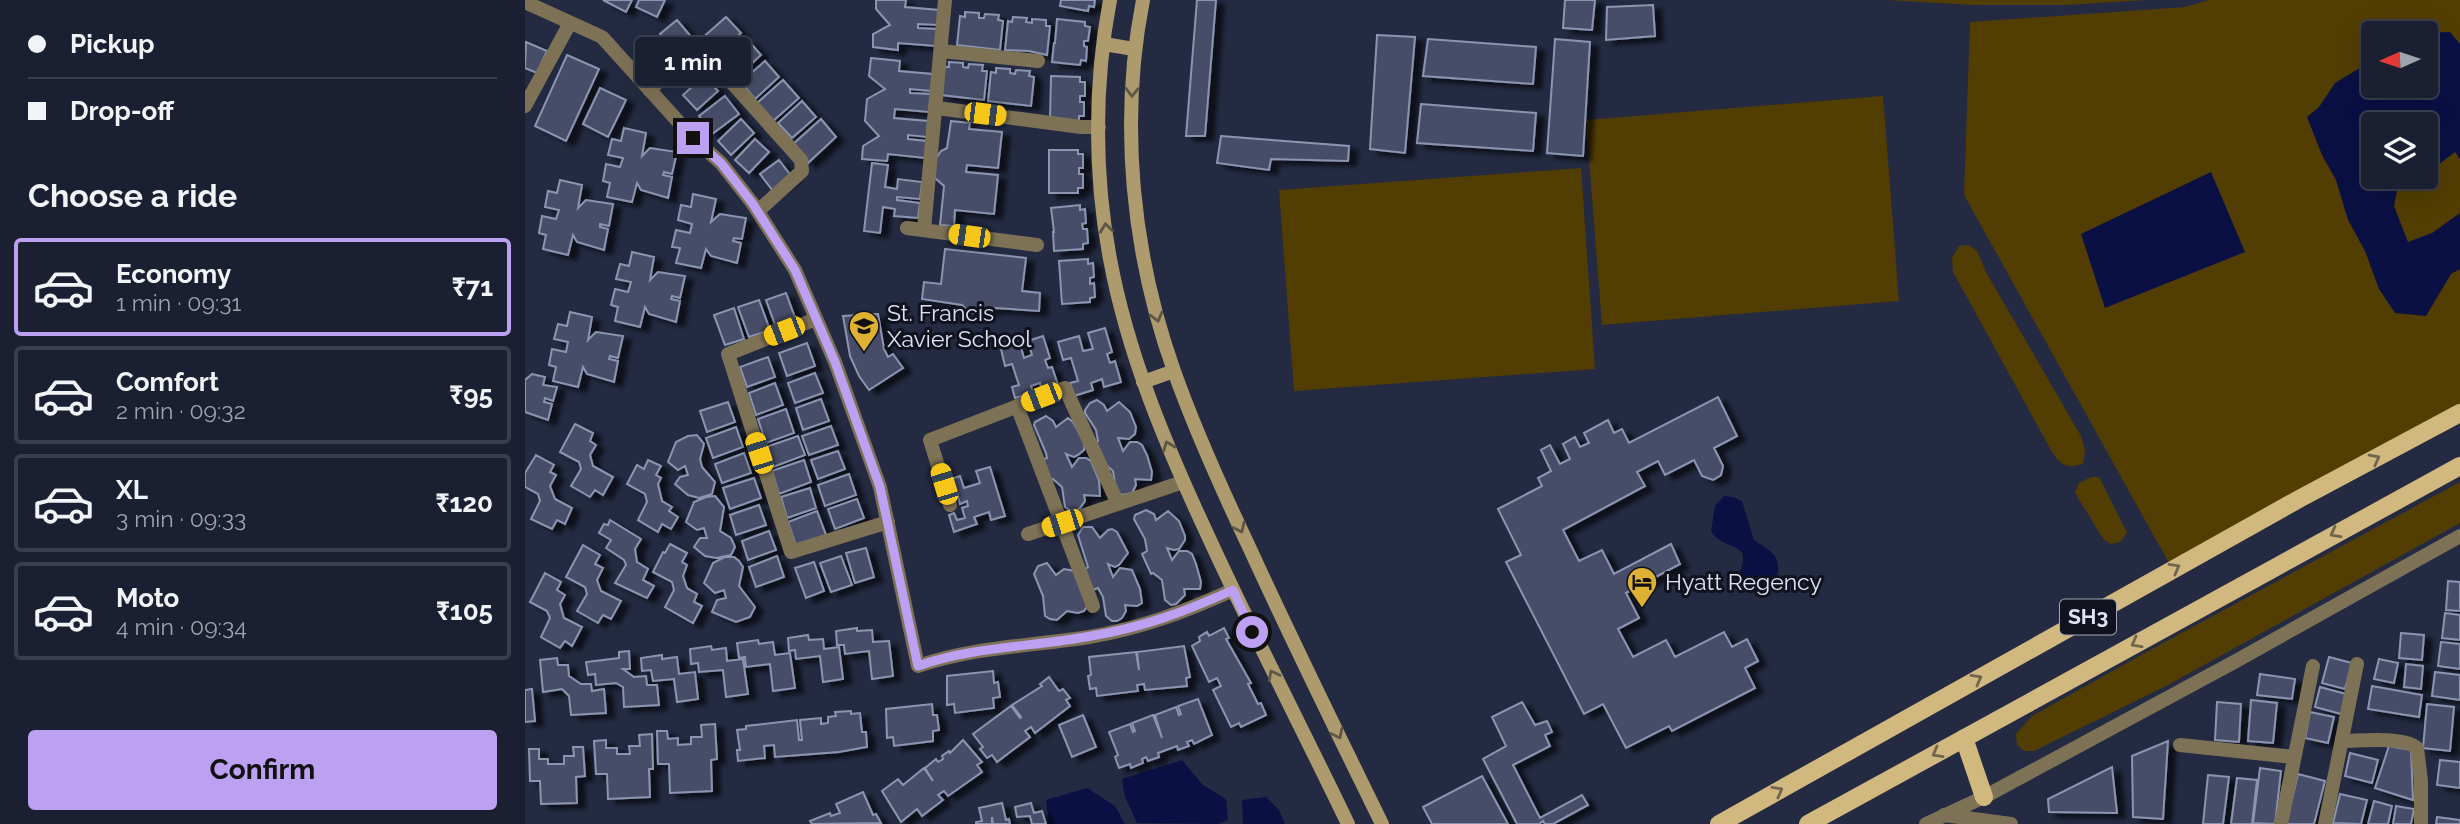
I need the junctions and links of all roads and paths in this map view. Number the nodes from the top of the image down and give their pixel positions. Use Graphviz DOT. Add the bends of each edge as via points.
graph roads {
  1 [pos="945,0"];
  2 [pos="1110,0"];
  3 [pos="1143,0"];
  4 [pos="525,2"];
  5 [pos="570,23"];
  6 [pos="1104,44"];
  7 [pos="1134,48"];
  8 [pos="941,51"];
  9 [pos="1038,61"];
  10 [pos="649,90"];
  11 [pos="525,106"];
  12 [pos="937,108"];
  13 [pos="1099,127"];
  14 [pos="758,211"];
  15 [pos="907,228"];
  16 [pos="924,230"];
  17 [pos="1037,244"];
  18 [pos="816,319"];
  19 [pos="1174,371"];
  20 [pos="1143,382"];
  21 [pos="1017,406"];
  22 [pos="2460,413"];
  23 [pos="2460,466"];
  24 [pos="1183,482"];
  25 [pos="1118,504"];
  26 [pos="950,505"];
  27 [pos="888,522"];
  28 [pos="1062,523"];
  29 [pos="1028,534"];
  30 [pos="2460,536"];
  31 [pos="1233,590"];
  32 [pos="1093,606"];
  33 [pos="2357,664"];
  34 [pos="2313,666"];
  35 [pos="1964,738"];
  36 [pos="2342,741"];
  37 [pos="2180,745"];
  38 [pos="2294,758"];
  39 [pos="1984,797"];
  40 [pos="1944,816"];
  41 [pos="1347,824"];
  42 [pos="1382,824"];
  43 [pos="1719,824"];
  44 [pos="1808,824"];
  45 [pos="1926,824"];
  46 [pos="2011,824"];
  47 [pos="2281,824"];
  48 [pos="2325,824"];
  49 [pos="2421,824"];
  1 -- 8 [label="street"];
  2 -- 6 [label="main road"];
  3 -- 7 [label="main road"];
  4 -- 5 [label="street"];
  5 -- 10 [label="street" via="602,37"];
  5 -- 11 [label="street"];
  6 -- 7 [label="main road"];
  6 -- 13 [label="main road"];
  7 -- 19 [label="main road, one-way" via="1132,149 1138,227"];
  8 -- 9 [label="street"];
  8 -- 12 [label="street"];
  10 -- 14 [label="street" via="721,163"];
  10 -- 14 [label="street" via="686,58 708,56 801,160 802,171"];
  12 -- 13 [label="street"];
  12 -- 16 [label="street"];
  20 -- 13 [label="main road, one-way" via="1110,258"];
  14 -- 18 [label="street" via="795,270"];
  15 -- 16 [label="street"];
  16 -- 17 [label="street"];
  18 -- 27 [label="street" via="880,487"];
  18 -- 27 [label="street" via="728,354 791,552"];
  19 -- 20 [label="main road"];
  19 -- 42 [label="main road, one-way" via="1205,453"];
  24 -- 20 [label="main road, one-way"];
  21 -- 25 [label="street" via="1065,388"];
  21 -- 26 [label="street" via="930,440"];
  21 -- 28 [label="street"];
  43 -- 22 [label="main road, SH3, one-way"];
  23 -- 35 [label="main road, SH3, one-way"];
  24 -- 25 [label="street"];
  24 -- 31 [label="main road"];
  25 -- 28 [label="street"];
  27 -- 31 [label="street" via="918,666 942,657 1142,627"];
  28 -- 29 [label="street"];
  28 -- 32 [label="street"];
  30 -- 39 [label="street"];
  41 -- 31 [label="main road, one-way"];
  33 -- 36 [label="street"];
  34 -- 38 [label="street"];
  35 -- 39 [label="main road"];
  35 -- 44 [label="main road, SH3, one-way"];
  36 -- 48 [label="street"];
  36 -- 49 [label="street" via="2400,741 2417,748"];
  37 -- 38 [label="street"];
  38 -- 47 [label="street"];
  39 -- 40 [label="street"];
  40 -- 45 [label="street"];
  40 -- 46 [label="street"];
}
